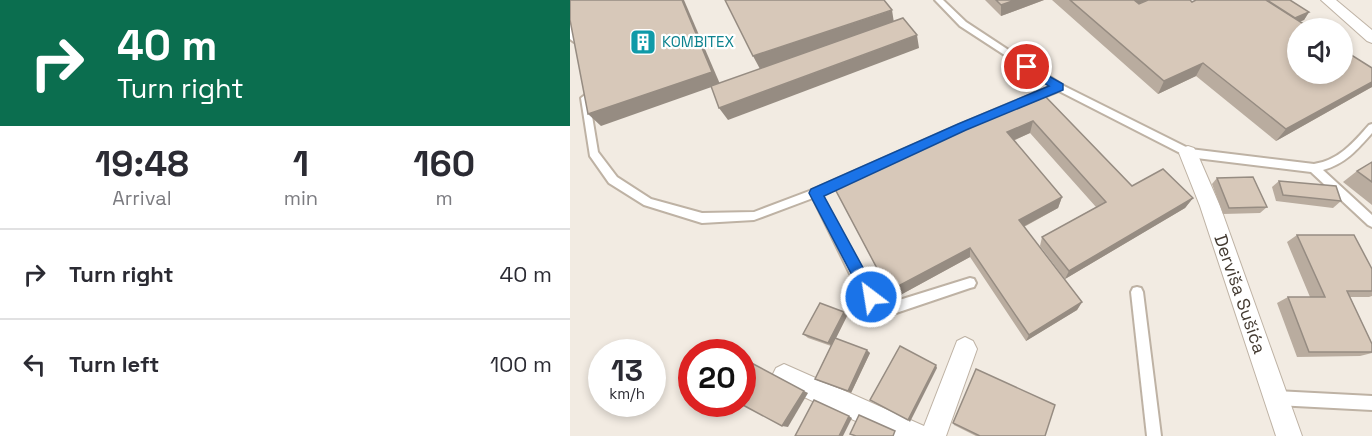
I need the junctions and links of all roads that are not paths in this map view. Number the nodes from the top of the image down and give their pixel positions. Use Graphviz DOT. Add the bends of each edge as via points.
graph roads {
  1 [pos="939,0"];
  2 [pos="1328,0"];
  3 [pos="570,21"];
  4 [pos="1372,38"];
  5 [pos="576,51"];
  6 [pos="583,84"];
  7 [pos="1059,87"];
  8 [pos="1372,127"];
  9 [pos="1188,153"];
  10 [pos="1314,168"];
  11 [pos="816,193"];
  12 [pos="1372,222"];
  13 [pos="970,283"];
  14 [pos="1137,292"];
  15 [pos="965,349"];
  16 [pos="784,376"];
  17 [pos="1276,398"];
  18 [pos="1372,403"];
  19 [pos="918,436"];
  20 [pos="933,436"];
  21 [pos="1154,436"];
  22 [pos="1289,436"];
  1 -- 7 [label="lane" via="963,24"];
  2 -- 4 [label="street"];
  3 -- 5 [label="lane"];
  6 -- 11 [label="lane" via="593,153 613,180 648,202 702,218 754,216"];
  7 -- 9 [label="lane"];
  7 -- 11 [label="lane"];
  8 -- 10 [label="lane" via="1344,158 1328,167"];
  9 -- 10 [label="lane"];
  9 -- 17 [label="street, Derviša Sušića"];
  10 -- 12 [label="lane"];
  11 -- 13 [label="lane" via="857,274 871,297 882,306 893,308"];
  14 -- 21 [label="lane"];
  15 -- 20 [label="street"];
  16 -- 19 [label="street"];
  17 -- 18 [label="lane"];
  17 -- 22 [label="street, Derviša Sušića"];
}
